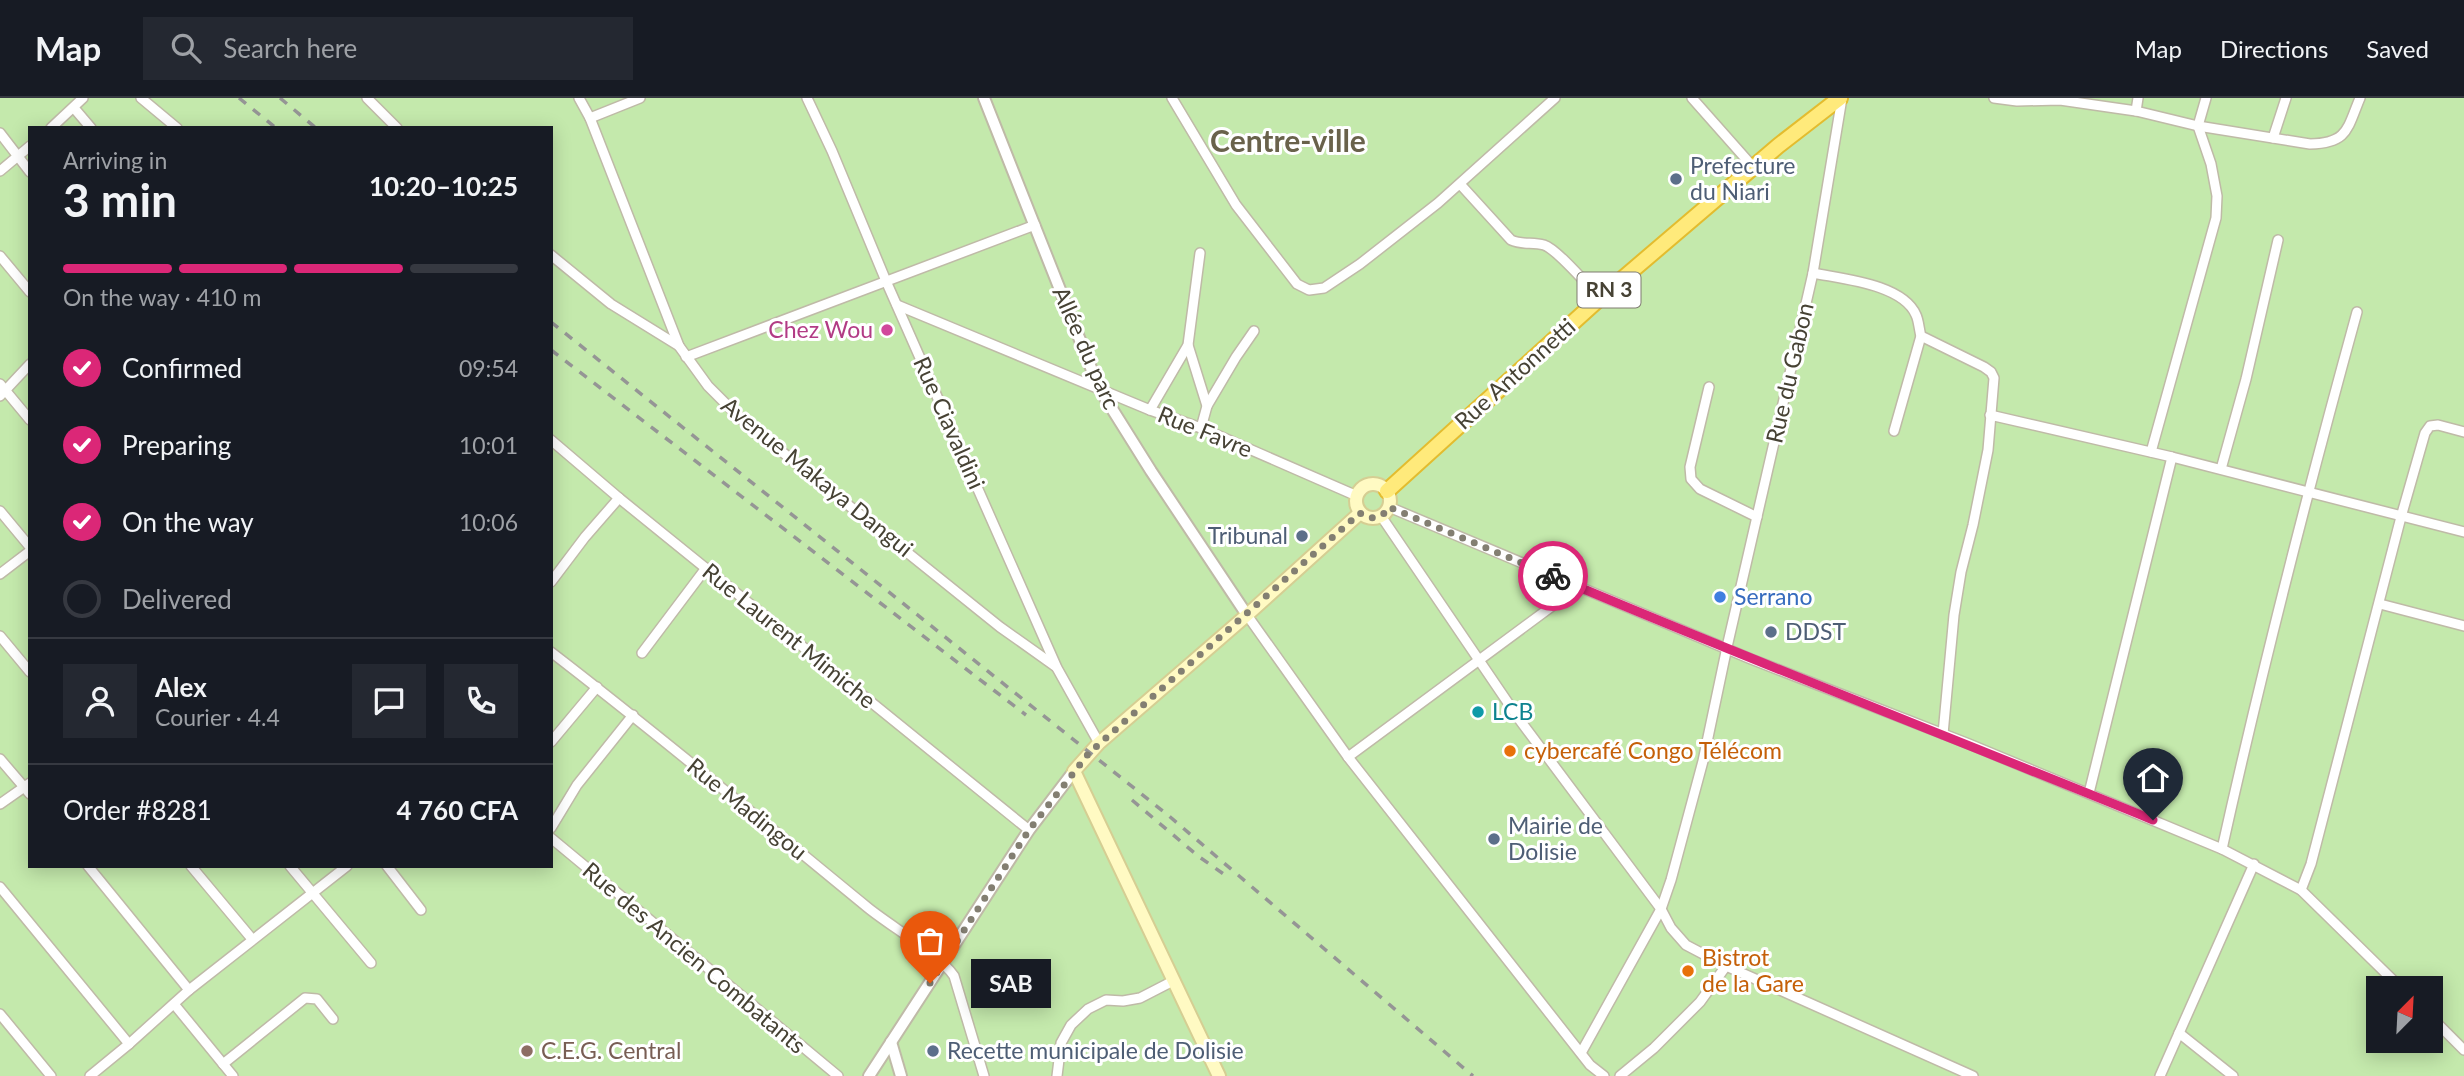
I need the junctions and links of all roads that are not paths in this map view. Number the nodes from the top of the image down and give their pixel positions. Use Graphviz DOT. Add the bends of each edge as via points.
graph roads {
  1 [pos="83,98"];
  2 [pos="141,98"];
  3 [pos="368,98"];
  4 [pos="579,98"];
  5 [pos="640,98"];
  6 [pos="807,98"];
  7 [pos="984,98"];
  8 [pos="1172,98"];
  9 [pos="1555,98"];
  10 [pos="1692,98"];
  11 [pos="1841,98"];
  12 [pos="1994,98"];
  13 [pos="2138,98"];
  14 [pos="2206,98"];
  15 [pos="2286,98"];
  16 [pos="2360,98"];
  17 [pos="74,108"];
  18 [pos="2136,111"];
  19 [pos="590,118"];
  20 [pos="53,126"];
  21 [pos="89,126"];
  22 [pos="175,126"];
  23 [pos="395,126"];
  24 [pos="2199,126"];
  25 [pos="0,133"];
  26 [pos="2273,138"];
  27 [pos="28,148"];
  28 [pos="18,157"];
  29 [pos="1754,168"];
  30 [pos="28,170"];
  31 [pos="0,171"];
  32 [pos="1460,184"];
  33 [pos="1035,225"];
  34 [pos="2278,240"];
  35 [pos="1200,253"];
  36 [pos="0,256"];
  37 [pos="553,257"];
  38 [pos="1813,273"];
  39 [pos="886,281"];
  40 [pos="28,290"];
  41 [pos="1600,298"];
  42 [pos="897,305"];
  43 [pos="2357,312"];
  44 [pos="1254,331"];
  45 [pos="1921,336"];
  46 [pos="1188,345"];
  47 [pos="679,346"];
  48 [pos="687,357"];
  49 [pos="28,366"];
  50 [pos="1709,387"];
  51 [pos="1099,388"];
  52 [pos="2,390"];
  53 [pos="1207,406"];
  54 [pos="1150,410"];
  55 [pos="1990,415"];
  56 [pos="28,418"];
  57 [pos="1201,428"];
  58 [pos="1894,431"];
  59 [pos="2464,432"];
  60 [pos="553,442"];
  61 [pos="2151,452"];
  62 [pos="2172,457"];
  63 [pos="2221,469"];
  64 [pos="2308,491"];
  65 [pos="1387,492"];
  66 [pos="1357,496"];
  67 [pos="619,498"];
  68 [pos="0,511"];
  69 [pos="1385,511"];
  70 [pos="1360,513"];
  71 [pos="1757,517"];
  72 [pos="2400,517"];
  73 [pos="2464,532"];
  74 [pos="28,546"];
  75 [pos="28,551"];
  76 [pos="706,568"];
  77 [pos="0,574"];
  78 [pos="553,579"];
  79 [pos="1578,587"];
  80 [pos="2380,604"];
  81 [pos="1247,615"];
  82 [pos="2464,626"];
  83 [pos="0,636"];
  84 [pos="1727,647"];
  85 [pos="642,653"];
  86 [pos="553,654"];
  87 [pos="1478,660"];
  88 [pos="1057,668"];
  89 [pos="28,670"];
  90 [pos="597,687"];
  91 [pos="634,715"];
  92 [pos="1943,734"];
  93 [pos="553,741"];
  94 [pos="1099,743"];
  95 [pos="1348,757"];
  96 [pos="0,759"];
  97 [pos="1074,771"];
  98 [pos="28,788"];
  99 [pos="2089,793"];
  100 [pos="0,804"];
  101 [pos="553,825"];
  102 [pos="1029,830"];
  103 [pos="553,840"];
  104 [pos="2222,849"];
  105 [pos="2254,864"];
  106 [pos="90,868"];
  107 [pos="193,868"];
  108 [pos="292,868"];
  109 [pos="344,868"];
  110 [pos="389,868"];
  111 [pos="0,887"];
  112 [pos="2301,890"];
  113 [pos="312,892"];
  114 [pos="1661,909"];
  115 [pos="421,910"];
  116 [pos="252,939"];
  117 [pos="371,963"];
  118 [pos="943,964"];
  119 [pos="1726,967"];
  120 [pos="2389,976"];
  121 [pos="1173,981"];
  122 [pos="189,990"];
  123 [pos="174,1004"];
  124 [pos="0,1014"];
  125 [pos="333,1019"];
  126 [pos="2443,1029"];
  127 [pos="2179,1033"];
  128 [pos="891,1042"];
  129 [pos="129,1044"];
  130 [pos="2464,1050"];
  131 [pos="1581,1053"];
  132 [pos="223,1064"];
  133 [pos="51,1076"];
  134 [pos="90,1076"];
  135 [pos="233,1076"];
  136 [pos="838,1076"];
  137 [pos="869,1076"];
  138 [pos="901,1076"];
  139 [pos="984,1076"];
  140 [pos="1057,1076"];
  141 [pos="1219,1076"];
  142 [pos="1604,1076"];
  143 [pos="1620,1076"];
  144 [pos="1973,1076"];
  145 [pos="2160,1076"];
  146 [pos="2233,1076"];
  1 -- 17 [label="street"];
  2 -- 22 [label="street"];
  3 -- 23 [label="street"];
  4 -- 19 [label="street"];
  5 -- 19 [label="street"];
  6 -- 39 [label="street, Rue Ciavaldini"];
  7 -- 33 [label="street, Allée du parc"];
  8 -- 32 [label="street" via="1236,205 1297,284 1309,290 1324,288 1360,264"];
  9 -- 32 [label="street"];
  10 -- 29 [label="street"];
  11 -- 29 [label="highway, Rue Antonnetti / RN 3"];
  11 -- 38 [label="street, Rue du Gabon"];
  12 -- 18 [label="street" via="2060,100"];
  13 -- 18 [label="street"];
  14 -- 24 [label="street"];
  15 -- 26 [label="street"];
  16 -- 26 [label="street" via="2341,138 2328,144"];
  17 -- 20 [label="street"];
  17 -- 21 [label="street"];
  18 -- 24 [label="street"];
  19 -- 47 [label="street"];
  24 -- 26 [label="street"];
  24 -- 61 [label="street" via="2215,186 2216,218"];
  25 -- 28 [label="street"];
  27 -- 28 [label="street"];
  28 -- 30 [label="street"];
  28 -- 31 [label="street"];
  29 -- 41 [label="highway, Rue Antonnetti / RN 3"];
  32 -- 41 [label="street" via="1511,240 1554,251"];
  33 -- 39 [label="street"];
  33 -- 51 [label="street, Allée du parc"];
  34 -- 63 [label="street"];
  35 -- 46 [label="street"];
  36 -- 40 [label="street"];
  37 -- 47 [label="street, Avenue Makaya Dangui" via="611,304"];
  38 -- 45 [label="street" via="1888,290 1916,314"];
  38 -- 71 [label="street, Rue du Gabon"];
  39 -- 42 [label="street, Rue Ciavaldini"];
  39 -- 48 [label="street"];
  41 -- 65 [label="highway, Rue Antonnetti / RN 3"];
  42 -- 51 [label="street, Rue Favre"];
  42 -- 88 [label="street, Rue Ciavaldini"];
  43 -- 64 [label="street"];
  44 -- 53 [label="street"];
  45 -- 55 [label="street" via="1991,372"];
  45 -- 58 [label="street"];
  46 -- 53 [label="street"];
  46 -- 54 [label="street"];
  47 -- 48 [label="street, Avenue Makaya Dangui"];
  48 -- 88 [label="street, Avenue Makaya Dangui" via="740,418"];
  49 -- 52 [label="street"];
  50 -- 71 [label="street" via="1691,479 1700,489"];
  51 -- 54 [label="street, Rue Favre"];
  51 -- 81 [label="street, Allée du parc"];
  52 -- 56 [label="street"];
  53 -- 57 [label="street"];
  54 -- 57 [label="street, Rue Favre"];
  55 -- 61 [label="street"];
  55 -- 92 [label="street" via="1988,450 1954,615"];
  57 -- 66 [label="street, Rue Favre"];
  59 -- 72 [label="street" via="2430,426"];
  60 -- 67 [label="street, Rue Laurent Mimiche"];
  61 -- 62 [label="street"];
  62 -- 63 [label="street"];
  62 -- 99 [label="street"];
  63 -- 64 [label="street"];
  64 -- 72 [label="street"];
  64 -- 104 [label="street"];
  65 -- 66 [label="main road" via="1381,486 1367,485"];
  65 -- 69 [label="main road" via="1390,499"];
  66 -- 70 [label="main road"];
  67 -- 76 [label="street, Rue Laurent Mimiche"];
  67 -- 78 [label="street"];
  68 -- 74 [label="street"];
  69 -- 70 [label="main road" via="1370,518"];
  69 -- 79 [label="street"];
  69 -- 87 [label="street"];
  70 -- 81 [label="main road"];
  71 -- 84 [label="street, Rue du Gabon"];
  72 -- 73 [label="street"];
  72 -- 80 [label="street"];
  75 -- 77 [label="street"];
  76 -- 85 [label="street"];
  76 -- 102 [label="street, Rue Laurent Mimiche"];
  79 -- 84 [label="street"];
  79 -- 87 [label="street"];
  80 -- 82 [label="street"];
  80 -- 112 [label="street"];
  81 -- 94 [label="main road"];
  81 -- 95 [label="street"];
  83 -- 89 [label="street"];
  84 -- 92 [label="street"];
  84 -- 114 [label="street, Rue du Gabon" via="1703,761"];
  86 -- 90 [label="street, Rue Madingou"];
  87 -- 95 [label="street"];
  87 -- 114 [label="street"];
  88 -- 94 [label="street, Rue Ciavaldini"];
  90 -- 91 [label="street, Rue Madingou"];
  90 -- 93 [label="street"];
  91 -- 101 [label="street" via="577,785"];
  91 -- 118 [label="street, Rue Madingou" via="887,924"];
  92 -- 99 [label="street"];
  94 -- 97 [label="main road"];
  95 -- 131 [label="street"];
  96 -- 98 [label="street"];
  97 -- 102 [label="street"];
  97 -- 121 [label="main road"];
  98 -- 100 [label="street"];
  99 -- 104 [label="street"];
  102 -- 118 [label="street"];
  103 -- 136 [label="street, Rue des Ancien Combatants"];
  104 -- 105 [label="street"];
  105 -- 112 [label="street"];
  105 -- 127 [label="street"];
  106 -- 122 [label="street"];
  107 -- 116 [label="street"];
  108 -- 113 [label="street"];
  109 -- 113 [label="street"];
  110 -- 115 [label="street"];
  111 -- 129 [label="street"];
  112 -- 120 [label="street"];
  113 -- 116 [label="street"];
  113 -- 117 [label="street"];
  114 -- 119 [label="street" via="1686,945"];
  114 -- 131 [label="street, Rue du Gabon"];
  116 -- 122 [label="street"];
  118 -- 128 [label="street"];
  118 -- 139 [label="street" via="954,976"];
  119 -- 143 [label="street" via="1690,1012"];
  119 -- 144 [label="street"];
  121 -- 140 [label="street" via="1140,998 1106,1000 1088,1009 1061,1042"];
  121 -- 141 [label="main road"];
  122 -- 123 [label="street"];
  123 -- 129 [label="street"];
  123 -- 132 [label="street"];
  124 -- 133 [label="street"];
  125 -- 132 [label="street" via="317,999 305,998"];
  126 -- 130 [label="street"];
  127 -- 145 [label="street"];
  127 -- 146 [label="street"];
  128 -- 137 [label="street"];
  128 -- 138 [label="street"];
  129 -- 134 [label="street"];
  131 -- 142 [label="street"];
  132 -- 135 [label="street"];
}
